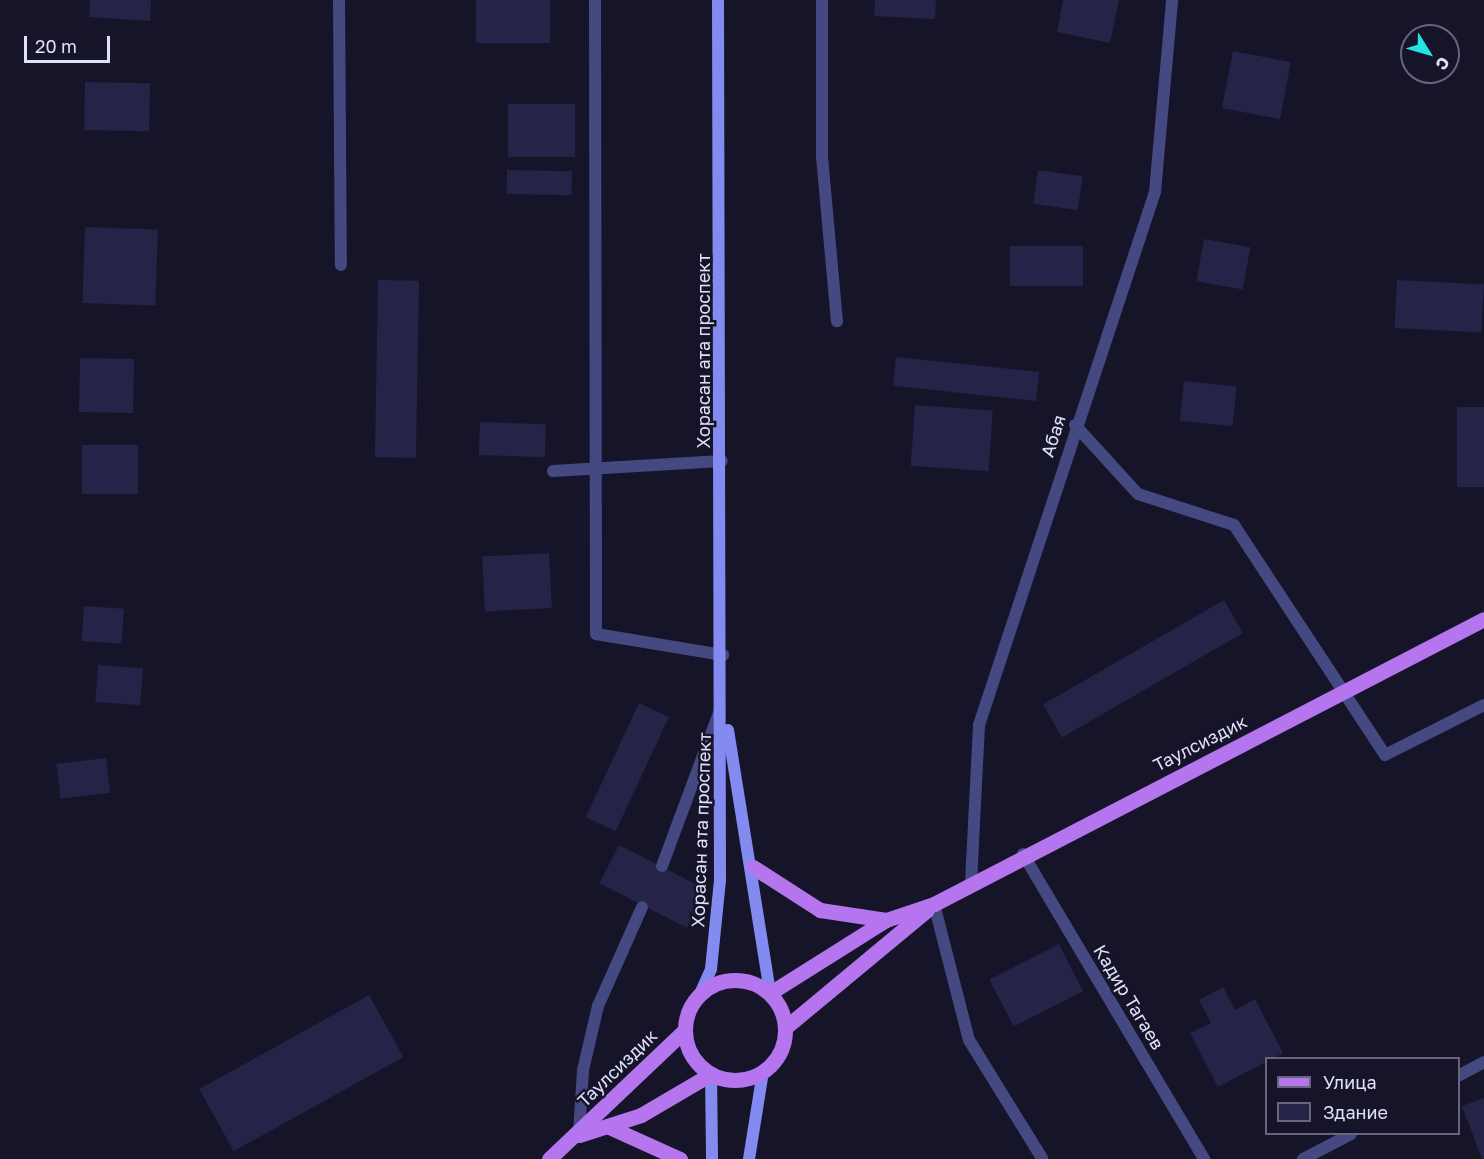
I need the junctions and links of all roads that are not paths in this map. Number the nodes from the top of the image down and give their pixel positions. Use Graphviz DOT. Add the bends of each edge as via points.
graph roads {
  1 [pos="339,0"];
  2 [pos="595,0"];
  3 [pos="718,0"];
  4 [pos="822,0"];
  5 [pos="1172,0"];
  6 [pos="341,265"];
  7 [pos="837,321"];
  8 [pos="1075,425"];
  9 [pos="722,461"];
  10 [pos="598,469"];
  11 [pos="553,471"];
  12 [pos="1484,618"];
  13 [pos="723,655"];
  14 [pos="1343,694"];
  15 [pos="723,702"];
  16 [pos="1484,705"];
  17 [pos="1023,854"];
  18 [pos="662,866"];
  19 [pos="753,867"];
  20 [pos="972,883"];
  21 [pos="934,904"];
  22 [pos="642,907"];
  23 [pos="886,920"];
  24 [pos="770,993"];
  25 [pos="700,994"];
  26 [pos="786,1027"];
  27 [pos="685,1030"];
  28 [pos="1484,1062"];
  29 [pos="763,1072"];
  30 [pos="711,1074"];
  31 [pos="1460,1075"];
  32 [pos="609,1127"];
  33 [pos="579,1135"];
  34 [pos="1349,1135"];
  35 [pos="1042,1158"];
  36 [pos="549,1159"];
  37 [pos="680,1159"];
  38 [pos="712,1159"];
  39 [pos="749,1159"];
  40 [pos="1204,1159"];
  41 [pos="1303,1159"];
  1 -- 6 [label="street"];
  2 -- 10 [label="street"];
  3 -- 9 [label="main road, Хорасан ата проспект"];
  4 -- 7 [label="street" via="822,157"];
  5 -- 8 [label="street, Абая" via="1155,192"];
  8 -- 14 [label="street" via="1138,494 1234,525"];
  8 -- 20 [label="street, Абая" via="979,725"];
  9 -- 10 [label="street"];
  9 -- 13 [label="main road, Хорасан ата проспект"];
  10 -- 11 [label="street"];
  10 -- 13 [label="street" via="596,634"];
  12 -- 14 [label="main road, Таулсиздик"];
  13 -- 15 [label="main road, Хорасан ата проспект"];
  14 -- 16 [label="street" via="1386,755"];
  14 -- 17 [label="main road, Таулсиздик"];
  15 -- 18 [label="street"];
  15 -- 19 [label="main road, Хорасан ата проспект"];
  15 -- 25 [label="main road, Хорасан ата проспект" via="719,912 711,969"];
  17 -- 20 [label="main road, Таулсиздик"];
  17 -- 40 [label="street, Кадир Тагаев"];
  19 -- 23 [label="main road" via="820,910"];
  19 -- 24 [label="main road, Хорасан ата проспект"];
  20 -- 21 [label="main road, Таулсиздик"];
  21 -- 23 [label="main road, Таулсиздик"];
  21 -- 26 [label="main road, Таулсиздик"];
  21 -- 35 [label="street" via="969,1040"];
  22 -- 33 [label="street" via="598,1006 583,1070"];
  23 -- 24 [label="main road, Таулсиздик"];
  24 -- 25 [label="main road" via="736,979"];
  24 -- 26 [label="main road"];
  25 -- 27 [label="main road"];
  26 -- 29 [label="main road" via="780,1052"];
  27 -- 30 [label="main road" via="692,1056"];
  27 -- 33 [label="main road, Таулсиздик" via="603,1105"];
  28 -- 31 [label="street"];
  29 -- 30 [label="main road" via="737,1080"];
  29 -- 39 [label="main road"];
  30 -- 32 [label="main road, Таулсиздик" via="641,1115"];
  30 -- 38 [label="main road"];
  32 -- 33 [label="main road, Таулсиздик"];
  32 -- 37 [label="main road"];
  33 -- 36 [label="main road, Таулсиздик"];
  34 -- 41 [label="street"];
}
